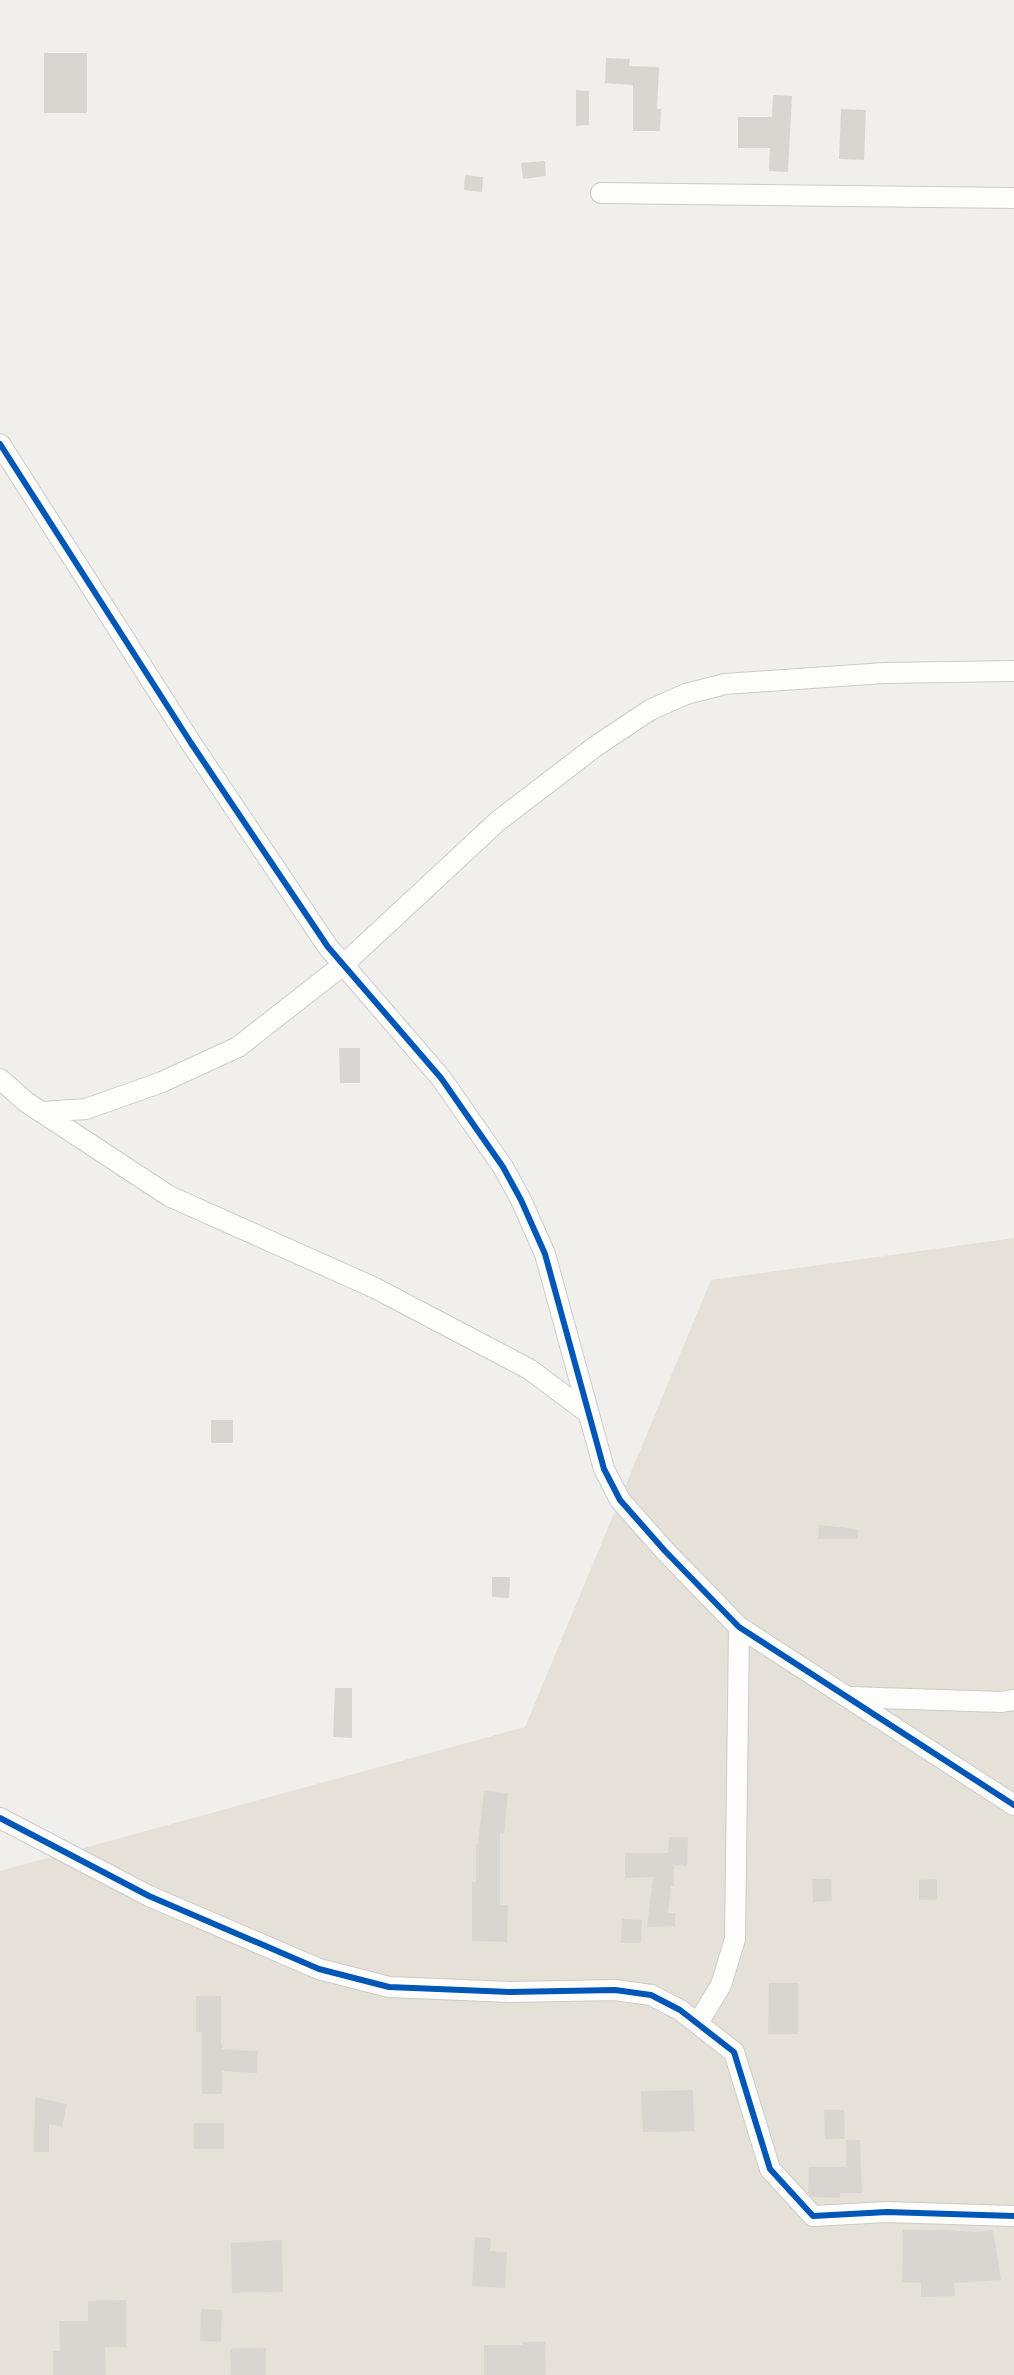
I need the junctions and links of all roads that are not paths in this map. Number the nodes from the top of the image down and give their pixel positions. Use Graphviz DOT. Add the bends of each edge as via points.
graph roads {
  1 [pos="601,193"];
  2 [pos="1014,198"];
  3 [pos="0,444"];
  4 [pos="1014,671"];
  5 [pos="343,965"];
  6 [pos="0,1079"];
  7 [pos="42,1112"];
  8 [pos="588,1414"];
  9 [pos="739,1627"];
  10 [pos="850,1697"];
  11 [pos="1014,1700"];
  12 [pos="1014,1805"];
  13 [pos="0,1818"];
  14 [pos="698,2023"];
  15 [pos="1014,2216"];
  1 -- 2 [label="street"];
  3 -- 5 [label="street" via="191,743"];
  4 -- 5 [label="street" via="884,673 725,684 686,694 650,710 596,746 498,821"];
  5 -- 7 [label="street" via="238,1047 162,1082 86,1109"];
  5 -- 8 [label="street" via="441,1078 504,1167 545,1254"];
  6 -- 7 [label="street"];
  7 -- 8 [label="street" via="169,1196 375,1288 529,1369"];
  8 -- 9 [label="street" via="604,1469 620,1500"];
  9 -- 10 [label="street"];
  9 -- 14 [label="street" via="735,1939 721,1985"];
  10 -- 11 [label="street"];
  10 -- 12 [label="street"];
  13 -- 14 [label="street" via="150,1896 319,1969 389,1987 510,1992 615,1990 651,1995"];
  14 -- 15 [label="street" via="734,2052 770,2170 813,2216 887,2212"];
}
